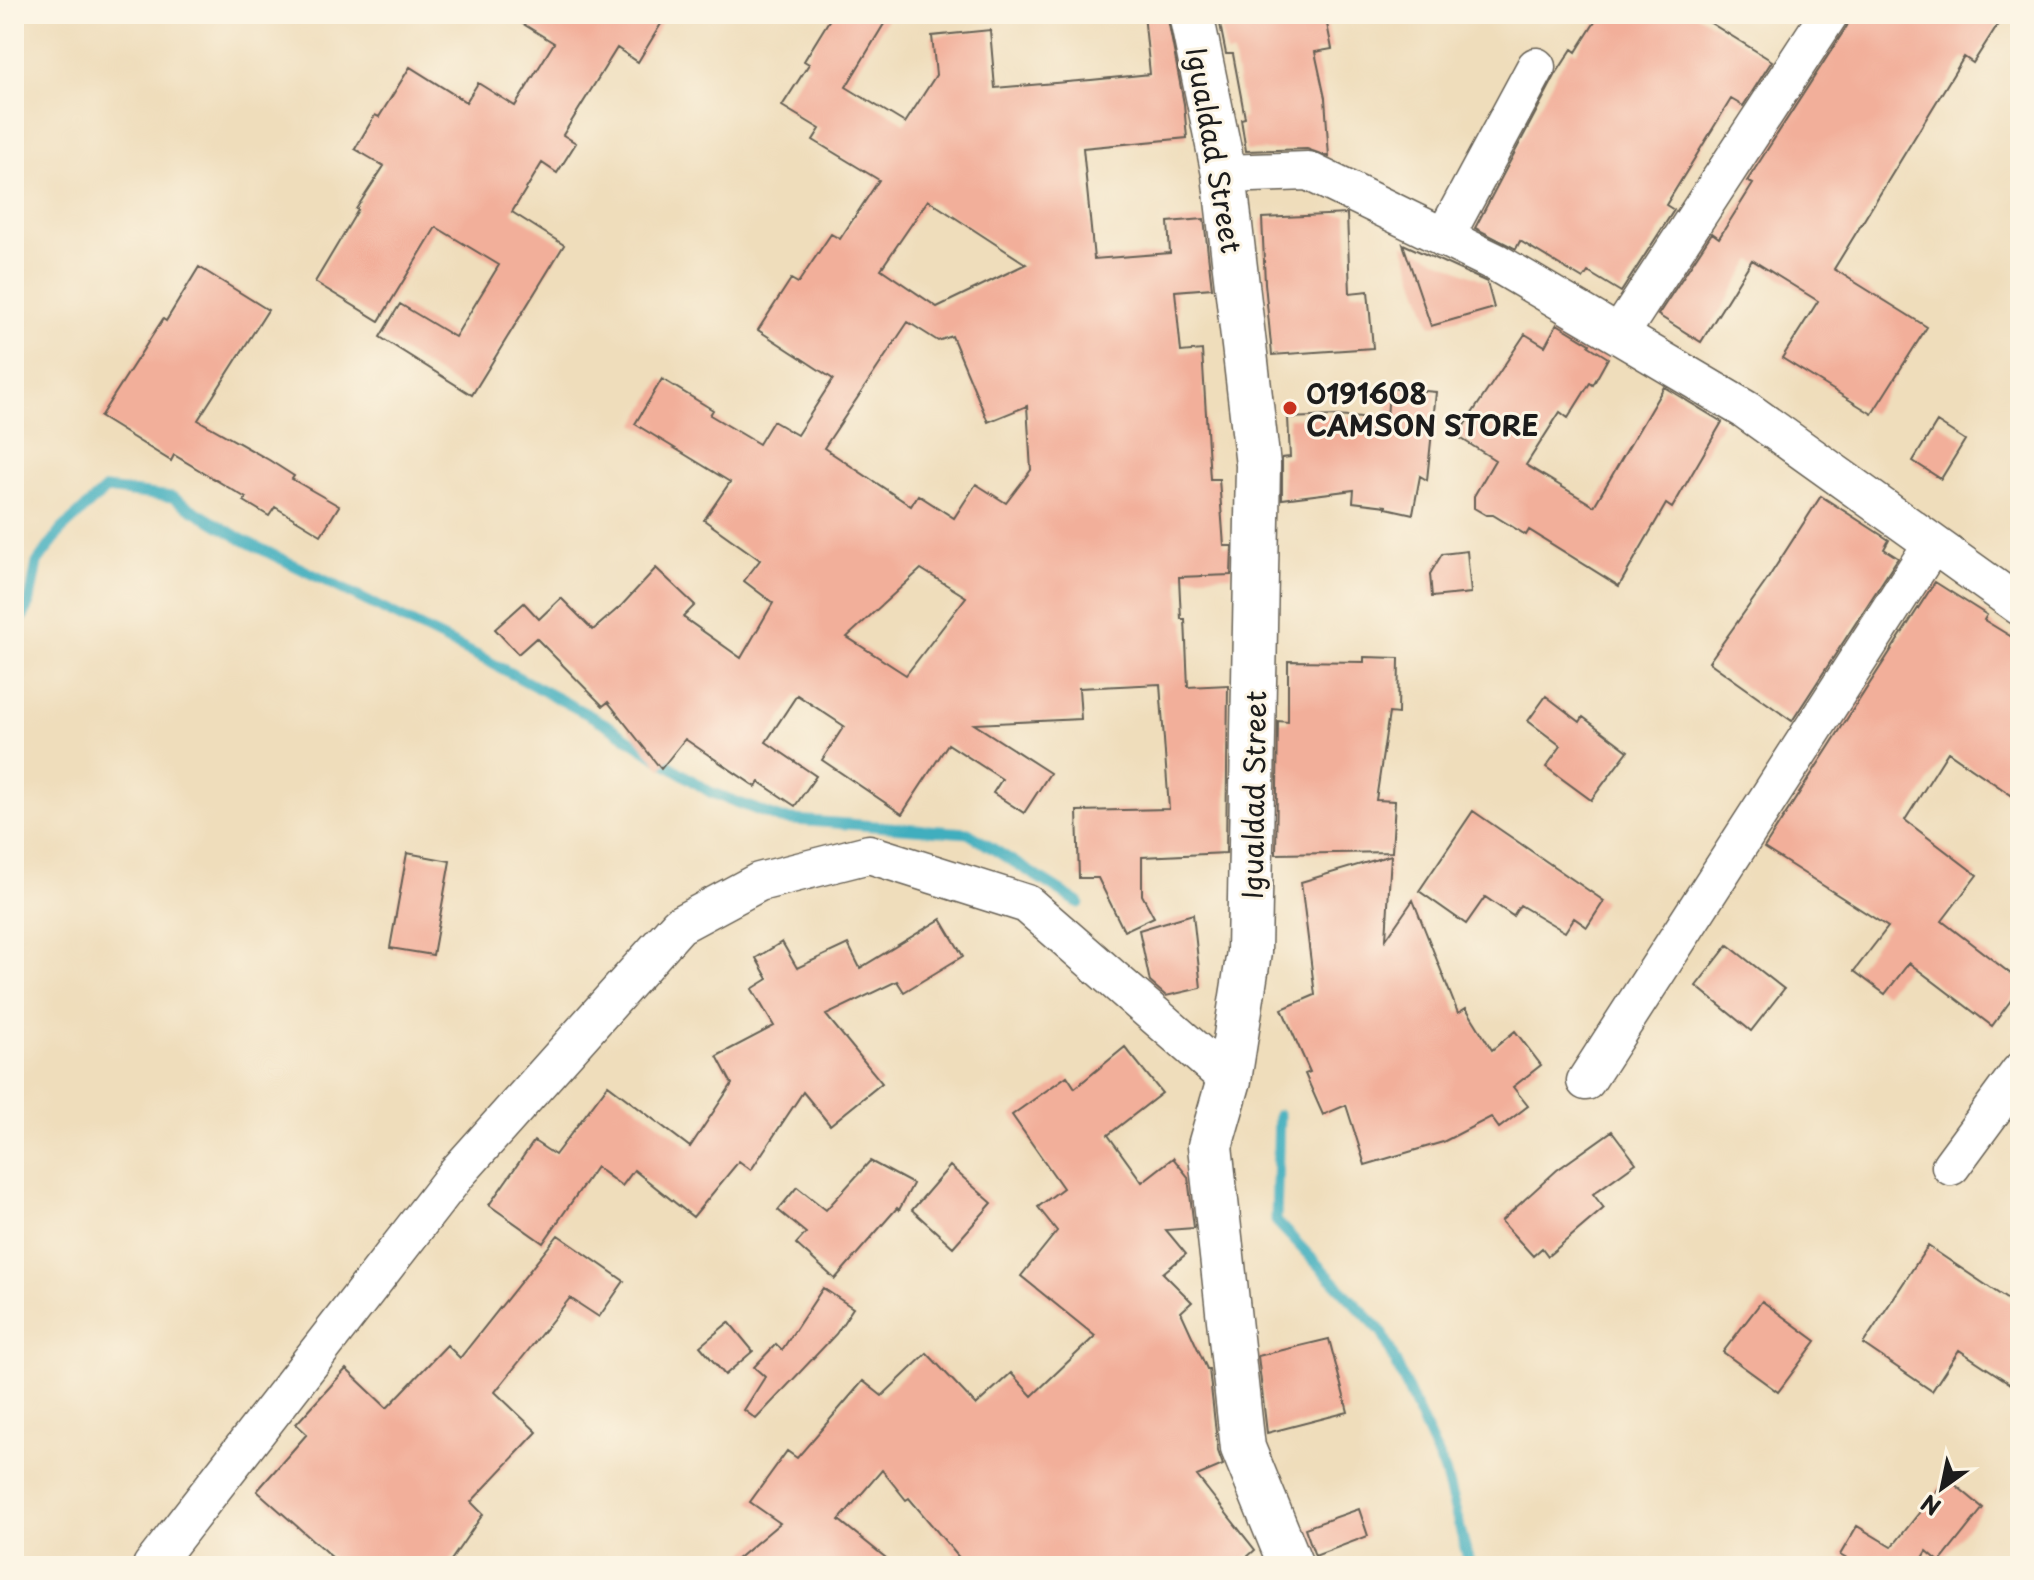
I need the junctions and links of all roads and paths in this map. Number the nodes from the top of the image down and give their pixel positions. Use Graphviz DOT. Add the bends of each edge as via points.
graph roads {
  1 [pos="1191,14"];
  2 [pos="1829,14"];
  3 [pos="1536,67"];
  4 [pos="1224,174"];
  5 [pos="1444,238"];
  6 [pos="1619,335"];
  7 [pos="1932,545"];
  8 [pos="2020,606"];
  9 [pos="2020,1072"];
  10 [pos="1229,1080"];
  11 [pos="1586,1081"];
  12 [pos="1951,1166"];
  13 [pos="152,1566"];
  14 [pos="1291,1566"];
  1 -- 4 [label="street, Igualdad Street"];
  2 -- 6 [label="street"];
  3 -- 5 [label="street"];
  4 -- 5 [label="street" via="1308,171"];
  4 -- 10 [label="street, Igualdad Street" via="1258,465 1249,952"];
  5 -- 6 [label="street"];
  6 -- 7 [label="street" via="1746,410"];
  7 -- 8 [label="street"];
  7 -- 11 [label="street"];
  9 -- 12 [label="street"];
  10 -- 13 [label="street" via="1027,904 869,854 759,882 679,925 469,1160"];
  10 -- 14 [label="street, Igualdad Street" via="1210,1146 1243,1448"];
}
